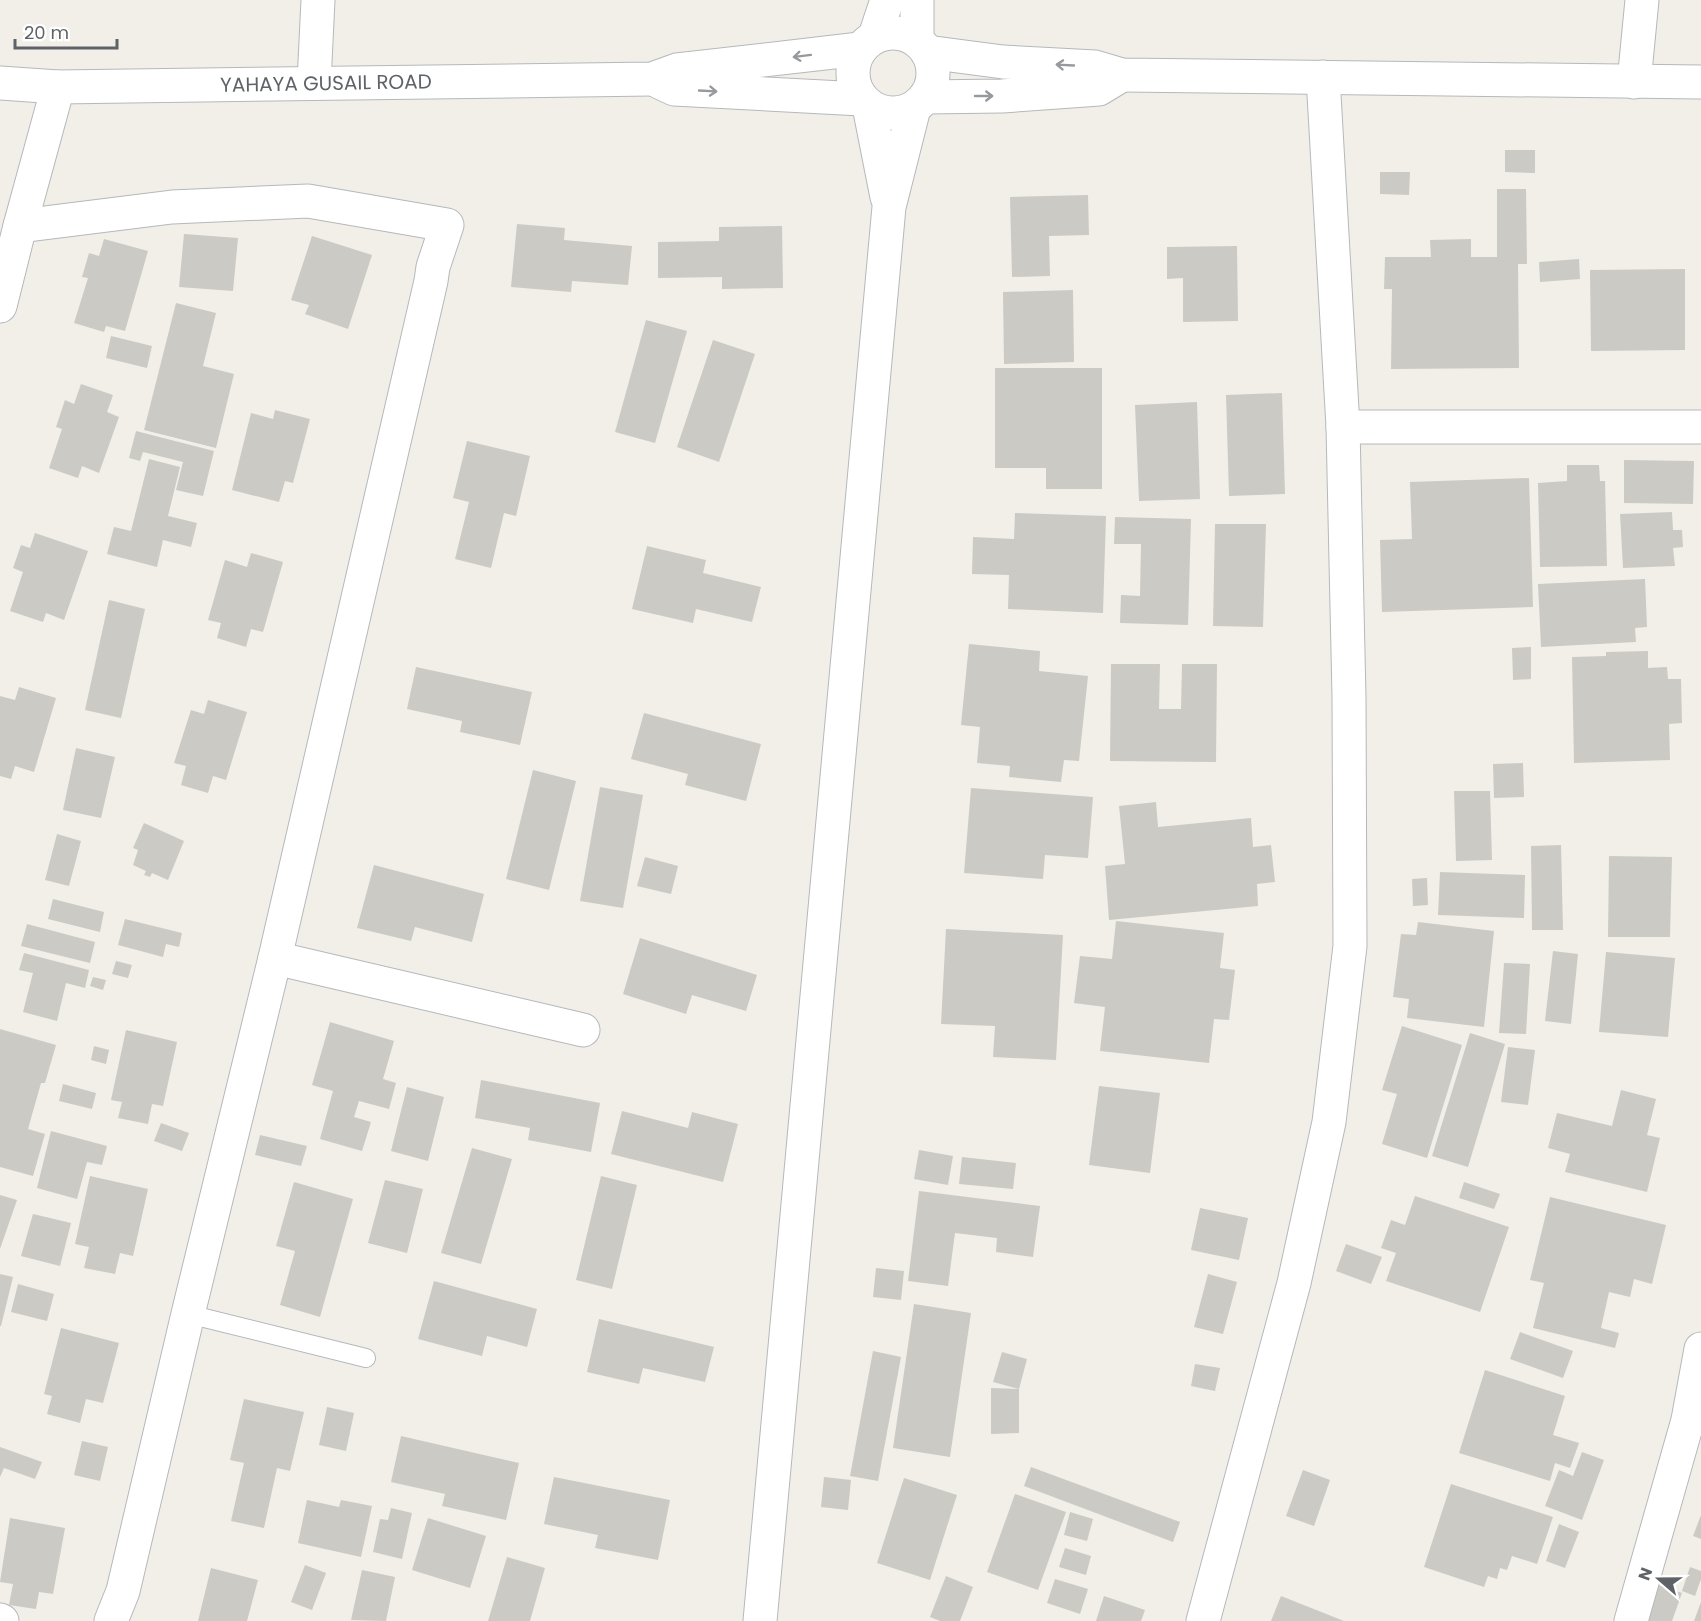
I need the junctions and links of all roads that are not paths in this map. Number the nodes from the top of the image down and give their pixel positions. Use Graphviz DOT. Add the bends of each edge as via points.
graph roads {
  1 [pos="318,0"];
  2 [pos="887,0"];
  3 [pos="917,0"];
  4 [pos="1642,0"];
  5 [pos="867,43"];
  6 [pos="922,46"];
  7 [pos="1122,75"];
  8 [pos="1323,77"];
  9 [pos="652,79"];
  10 [pos="1634,82"];
  11 [pos="1701,82"];
  12 [pos="0,83"];
  13 [pos="314,83"];
  14 [pos="58,87"];
  15 [pos="865,102"];
  16 [pos="920,102"];
  17 [pos="889,207"];
  18 [pos="20,226"];
  19 [pos="0,306"];
  20 [pos="1343,427"];
  21 [pos="1701,427"];
  22 [pos="275,958"];
  23 [pos="583,1030"];
  24 [pos="188,1314"];
  25 [pos="1701,1348"];
  26 [pos="366,1358"];
  27 [pos="111,1621"];
  28 [pos="760,1621"];
  29 [pos="1203,1621"];
  30 [pos="1631,1621"];
  1 -- 13 [label="street"];
  2 -- 5 [label="street"];
  3 -- 6 [label="street"];
  4 -- 10 [label="street"];
  5 -- 6 [label="street" via="889,33 903,33"];
  5 -- 9 [label="street, one-way" via="677,70"];
  5 -- 15 [label="street" via="854,61 852,74"];
  7 -- 6 [label="street, one-way" via="1095,67 1003,62"];
  6 -- 16 [label="street" via="933,66 932,82"];
  7 -- 8 [label="street"];
  16 -- 7 [label="street, one-way" via="1099,89"];
  8 -- 10 [label="street"];
  8 -- 20 [label="street"];
  9 -- 13 [label="street, YAHAYA GUSAIL ROAD"];
  9 -- 15 [label="street, one-way" via="674,89"];
  10 -- 11 [label="street"];
  12 -- 14 [label="street, YAHAYA GUSAIL ROAD"];
  13 -- 14 [label="street, YAHAYA GUSAIL ROAD"];
  14 -- 18 [label="street"];
  15 -- 16 [label="street" via="883,112 899,113"];
  15 -- 17 [label="street"];
  16 -- 17 [label="street"];
  17 -- 28 [label="street"];
  18 -- 19 [label="street"];
  18 -- 22 [label="street" via="172,207 308,201 447,225 433,267"];
  20 -- 21 [label="street"];
  20 -- 29 [label="street" via="1349,709 1350,946 1346,981 1329,1122 1294,1283"];
  22 -- 23 [label="street"];
  22 -- 24 [label="street"];
  24 -- 26 [label="lane"];
  24 -- 27 [label="street" via="123,1591"];
  25 -- 30 [label="street" via="1688,1420"];
}
